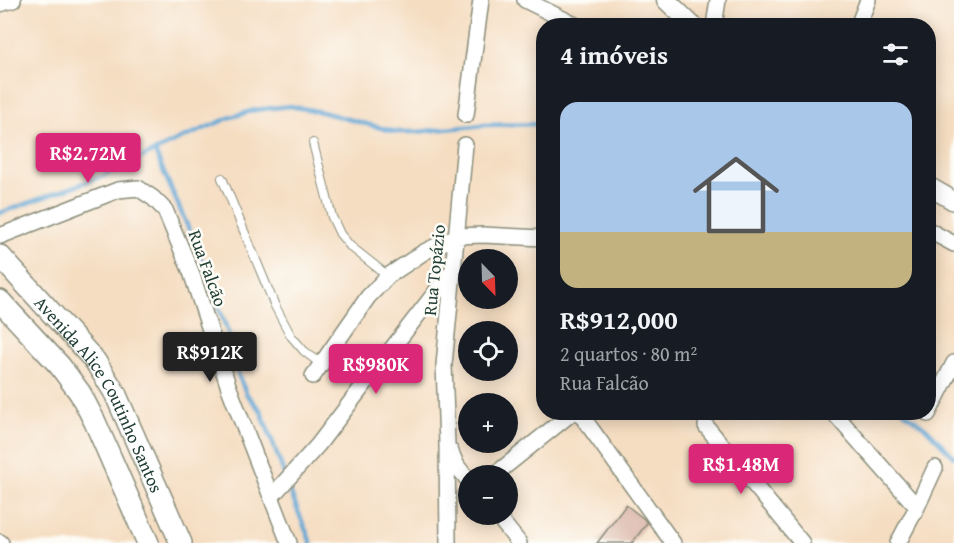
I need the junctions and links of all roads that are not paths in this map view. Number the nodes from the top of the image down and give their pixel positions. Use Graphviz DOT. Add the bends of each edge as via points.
graph roads {
  1 [pos="13,0"];
  2 [pos="481,0"];
  3 [pos="525,0"];
  4 [pos="666,0"];
  5 [pos="718,0"];
  6 [pos="868,0"];
  7 [pos="0,4"];
  8 [pos="562,18"];
  9 [pos="685,18"];
  10 [pos="715,18"];
  11 [pos="861,18"];
  12 [pos="466,115"];
  13 [pos="313,143"];
  14 [pos="465,146"];
  15 [pos="222,178"];
  16 [pos="936,191"];
  17 [pos="954,201"];
  18 [pos="936,234"];
  19 [pos="0,236"];
  20 [pos="457,236"];
  21 [pos="536,238"];
  22 [pos="954,244"];
  23 [pos="0,256"];
  24 [pos="452,271"];
  25 [pos="388,276"];
  26 [pos="0,301"];
  27 [pos="954,363"];
  28 [pos="317,370"];
  29 [pos="936,398"];
  30 [pos="563,420"];
  31 [pos="585,420"];
  32 [pos="840,420"];
  33 [pos="706,426"];
  34 [pos="447,444"];
  35 [pos="507,465"];
  36 [pos="458,467"];
  37 [pos="935,468"];
  38 [pos="272,496"];
  39 [pos="917,507"];
  40 [pos="505,525"];
  41 [pos="148,543"];
  42 [pos="181,543"];
  43 [pos="290,543"];
  44 [pos="448,543"];
  45 [pos="519,543"];
  46 [pos="673,543"];
  47 [pos="802,543"];
  48 [pos="898,543"];
  1 -- 7 [label="street"];
  2 -- 12 [label="street"];
  3 -- 8 [label="street"];
  4 -- 9 [label="street"];
  5 -- 10 [label="street"];
  6 -- 11 [label="street"];
  13 -- 25 [label="lane" via="340,234"];
  14 -- 20 [label="street, Rua Topázio"];
  15 -- 28 [label="lane" via="275,306 291,336"];
  16 -- 17 [label="street"];
  18 -- 22 [label="street"];
  19 -- 38 [label="street, Rua Falcão" via="118,190 138,188 153,198 165,210 191,272 229,388"];
  20 -- 21 [label="street"];
  20 -- 24 [label="street, Rua Topázio"];
  20 -- 25 [label="street"];
  23 -- 42 [label="main road, Avenida Alice Coutinho Santos" via="106,376"];
  24 -- 34 [label="street, Rua Topázio" via="444,365"];
  24 -- 38 [label="street" via="318,445"];
  25 -- 28 [label="street" via="368,297"];
  26 -- 41 [label="main road, Avenida Alice Coutinho Santos" via="80,393"];
  27 -- 29 [label="street"];
  30 -- 35 [label="street"];
  31 -- 46 [label="street"];
  32 -- 39 [label="street"];
  33 -- 47 [label="street"];
  34 -- 36 [label="street"];
  34 -- 44 [label="street, Rua Topázio"];
  37 -- 39 [label="street"];
  38 -- 43 [label="street, Rua Falcão"];
  39 -- 48 [label="street"];
  40 -- 45 [label="street"];
}
